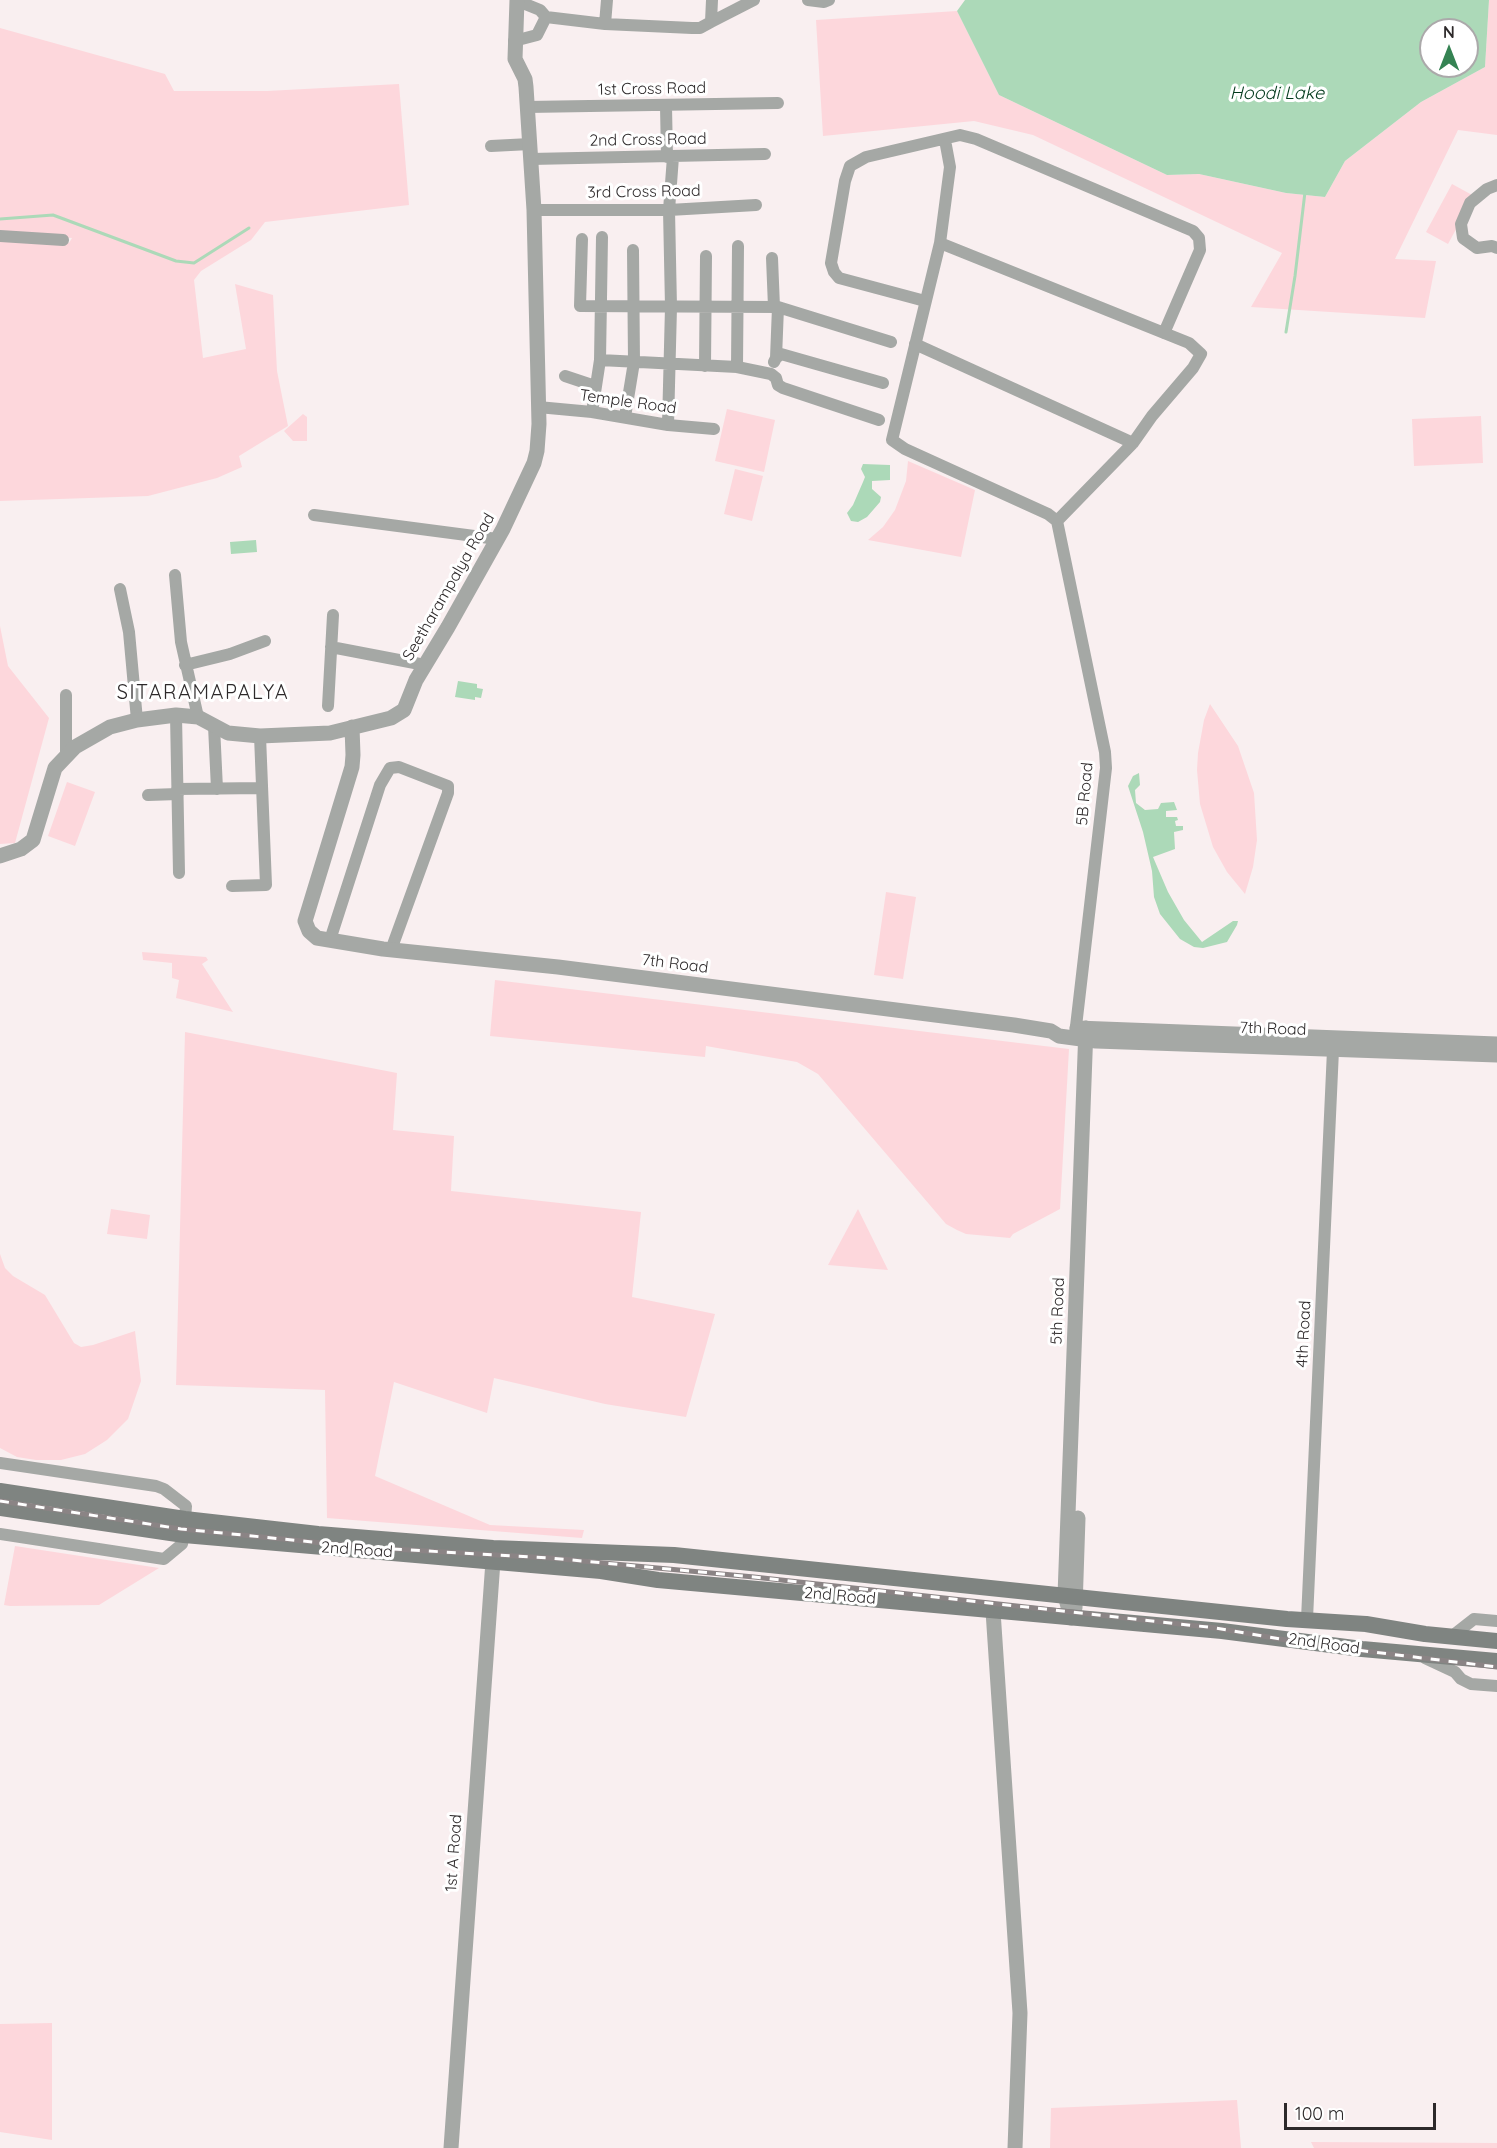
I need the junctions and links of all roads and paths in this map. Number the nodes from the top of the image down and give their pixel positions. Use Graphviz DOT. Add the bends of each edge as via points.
graph roads {
  1 [pos="607,0"];
  2 [pos="712,0"];
  3 [pos="754,0"];
  4 [pos="808,0"];
  5 [pos="829,0"];
  6 [pos="516,2"];
  7 [pos="546,17"];
  8 [pos="711,22"];
  9 [pos="605,24"];
  10 [pos="514,40"];
  11 [pos="778,104"];
  12 [pos="666,106"];
  13 [pos="527,107"];
  14 [pos="945,140"];
  15 [pos="491,146"];
  16 [pos="530,151"];
  17 [pos="765,154"];
  18 [pos="670,157"];
  19 [pos="1497,184"];
  20 [pos="756,205"];
  21 [pos="534,210"];
  22 [pos="669,210"];
  23 [pos="0,236"];
  24 [pos="602,237"];
  25 [pos="582,239"];
  26 [pos="63,240"];
  27 [pos="940,243"];
  28 [pos="738,246"];
  29 [pos="1497,248"];
  30 [pos="633,250"];
  31 [pos="706,256"];
  32 [pos="772,258"];
  33 [pos="925,301"];
  34 [pos="739,306"];
  35 [pos="634,307"];
  36 [pos="671,307"];
  37 [pos="706,307"];
  38 [pos="776,307"];
  39 [pos="600,308"];
  40 [pos="1164,333"];
  41 [pos="891,342"];
  42 [pos="915,344"];
  43 [pos="776,358"];
  44 [pos="600,360"];
  45 [pos="634,362"];
  46 [pos="670,364"];
  47 [pos="705,366"];
  48 [pos="737,367"];
  49 [pos="771,374"];
  50 [pos="565,376"];
  51 [pos="883,383"];
  52 [pos="595,386"];
  53 [pos="538,407"];
  54 [pos="592,412"];
  55 [pos="625,417"];
  56 [pos="879,420"];
  57 [pos="668,425"];
  58 [pos="714,429"];
  59 [pos="1133,442"];
  60 [pos="314,515"];
  61 [pos="1057,521"];
  62 [pos="497,539"];
  63 [pos="175,575"];
  64 [pos="120,589"];
  65 [pos="333,615"];
  66 [pos="265,641"];
  67 [pos="331,647"];
  68 [pos="185,665"];
  69 [pos="425,665"];
  70 [pos="66,695"];
  71 [pos="328,706"];
  72 [pos="176,716"];
  73 [pos="198,717"];
  74 [pos="137,720"];
  75 [pos="214,726"];
  76 [pos="352,727"];
  77 [pos="260,736"];
  78 [pos="66,755"];
  79 [pos="261,788"];
  80 [pos="217,789"];
  81 [pos="178,792"];
  82 [pos="148,795"];
  83 [pos="0,856"];
  84 [pos="178,873"];
  85 [pos="232,886"];
  86 [pos="330,940"];
  87 [pos="392,950"];
  88 [pos="1086,1034"];
  89 [pos="1333,1044"];
  90 [pos="1497,1044"];
  91 [pos="1497,1055"];
  92 [pos="0,1463"];
  93 [pos="0,1491"];
  94 [pos="0,1508"];
  95 [pos="184,1527"];
  96 [pos="0,1534"];
  97 [pos="622,1553"];
  98 [pos="646,1553"];
  99 [pos="493,1561"];
  100 [pos="632,1575"];
  101 [pos="1070,1595"];
  102 [pos="993,1611"];
  103 [pos="1072,1618"];
  104 [pos="1307,1619"];
  105 [pos="1497,1621"];
  106 [pos="1451,1637"];
  107 [pos="1497,1641"];
  108 [pos="1418,1654"];
  109 [pos="1497,1661"];
  110 [pos="1497,1686"];
  111 [pos="451,2148"];
  112 [pos="1015,2148"];
  1 -- 9 [label="street"];
  2 -- 8 [label="street"];
  3 -- 8 [label="street"];
  4 -- 5 [label="street"];
  6 -- 7 [label="street" via="540,10"];
  6 -- 10 [label="street, Seetharampalya Road"];
  7 -- 9 [label="street"];
  7 -- 10 [label="street" via="537,35"];
  8 -- 9 [label="street" via="700,28"];
  10 -- 13 [label="street, Seetharampalya Road" via="515,59 525,79"];
  11 -- 12 [label="street, 1st Cross Road"];
  12 -- 13 [label="street, 1st Cross Road"];
  12 -- 18 [label="street"];
  13 -- 16 [label="street, Seetharampalya Road"];
  14 -- 27 [label="street" via="950,167"];
  14 -- 33 [label="street" via="866,157 850,166 831,264 838,278"];
  14 -- 40 [label="street" via="960,135 976,139 1193,231 1199,238 1200,250"];
  15 -- 16 [label="street, 2nd Cross Road"];
  16 -- 18 [label="street, 2nd Cross Road"];
  16 -- 21 [label="street, Seetharampalya Road"];
  17 -- 18 [label="street, 2nd Cross Road"];
  18 -- 22 [label="street"];
  19 -- 29 [label="street" via="1470,203 1461,224 1463,238 1477,248"];
  20 -- 22 [label="street, 3rd Cross Road"];
  21 -- 22 [label="street, 3rd Cross Road"];
  21 -- 53 [label="street, Seetharampalya Road"];
  22 -- 36 [label="street"];
  23 -- 26 [label="street"];
  24 -- 39 [label="street"];
  25 -- 39 [label="street" via="580,306"];
  27 -- 33 [label="street"];
  27 -- 40 [label="street"];
  28 -- 34 [label="street"];
  30 -- 35 [label="street"];
  31 -- 37 [label="street"];
  32 -- 38 [label="street"];
  33 -- 42 [label="street"];
  34 -- 37 [label="street"];
  34 -- 38 [label="street"];
  34 -- 48 [label="street"];
  35 -- 36 [label="street"];
  35 -- 39 [label="street"];
  35 -- 45 [label="street"];
  36 -- 37 [label="street"];
  36 -- 46 [label="street"];
  37 -- 47 [label="street"];
  38 -- 41 [label="street"];
  38 -- 43 [label="street"];
  39 -- 44 [label="street"];
  40 -- 59 [label="street" via="1189,343 1200,354"];
  42 -- 59 [label="street"];
  42 -- 61 [label="street" via="892,440"];
  43 -- 49 [label="street"];
  43 -- 51 [label="street" via="781,354"];
  44 -- 45 [label="street"];
  44 -- 52 [label="street"];
  45 -- 46 [label="street"];
  45 -- 55 [label="street"];
  46 -- 47 [label="street"];
  46 -- 57 [label="street"];
  47 -- 48 [label="street"];
  48 -- 49 [label="street"];
  49 -- 56 [label="street" via="783,388"];
  50 -- 52 [label="street"];
  52 -- 54 [label="street"];
  53 -- 54 [label="street, Temple Road"];
  53 -- 62 [label="street, Seetharampalya Road" via="534,463"];
  54 -- 55 [label="street, Temple Road"];
  55 -- 57 [label="street, Temple Road"];
  57 -- 58 [label="street, Temple Road"];
  59 -- 61 [label="street"];
  60 -- 62 [label="street"];
  61 -- 88 [label="street, 5B Road" via="1107,768"];
  62 -- 69 [label="street, Seetharampalya Road"];
  63 -- 68 [label="street"];
  64 -- 74 [label="street" via="129,632"];
  65 -- 67 [label="street"];
  66 -- 68 [label="street"];
  67 -- 69 [label="street"];
  67 -- 71 [label="street"];
  68 -- 73 [label="street"];
  69 -- 76 [label="street, Seetharampalya Road" via="398,716"];
  70 -- 78 [label="street"];
  72 -- 73 [label="street, Seetharampalya Road"];
  72 -- 74 [label="street, Seetharampalya Road"];
  72 -- 81 [label="street"];
  73 -- 75 [label="street, Seetharampalya Road"];
  74 -- 78 [label="street, Seetharampalya Road" via="110,727"];
  75 -- 77 [label="street, Seetharampalya Road" via="228,733"];
  75 -- 80 [label="street"];
  76 -- 77 [label="street, Seetharampalya Road"];
  76 -- 86 [label="street, 7th Road" via="352,767 305,921 317,938"];
  77 -- 79 [label="street"];
  78 -- 83 [label="street, Seetharampalya Road" via="55,768 33,840"];
  79 -- 80 [label="street"];
  79 -- 85 [label="street" via="266,885"];
  80 -- 81 [label="street"];
  81 -- 82 [label="street"];
  81 -- 84 [label="street"];
  86 -- 87 [label="street, 7th Road"];
  86 -- 87 [label="street" via="380,785 390,768 399,767 448,786 448,793"];
  87 -- 88 [label="street, 7th Road" via="558,967 1051,1031 1059,1036"];
  88 -- 89 [label="street, 7th Road"];
  88 -- 101 [label="street, 5th Road"];
  89 -- 90 [label="street, 7th Road"];
  89 -- 91 [label="street, 7th Road"];
  89 -- 104 [label="street, 4th Road"];
  92 -- 95 [label="street" via="156,1486 186,1506"];
  93 -- 95 [label="main road, 2nd Road"];
  94 -- 95 [label="main road, 2nd Road"];
  95 -- 96 [label="street" via="182,1544 164,1559"];
  95 -- 97 [label="main road, 2nd Road"];
  95 -- 99 [label="main road, 2nd Road"];
  97 -- 98 [label="main road, 2nd Road"];
  97 -- 100 [label="main road" via="628,1558"];
  98 -- 100 [label="main road" via="636,1563"];
  98 -- 101 [label="main road, 2nd Road"];
  99 -- 100 [label="main road, 2nd Road"];
  99 -- 111 [label="street, 1st A Road"];
  100 -- 102 [label="main road, 2nd Road"];
  101 -- 103 [label="street, 5th Road"];
  101 -- 104 [label="main road, 2nd Road"];
  102 -- 103 [label="main road, 2nd Road"];
  102 -- 112 [label="street" via="1020,2013"];
  103 -- 108 [label="main road, 2nd Road"];
  104 -- 106 [label="main road, 2nd Road"];
  105 -- 106 [label="street" via="1474,1619"];
  106 -- 107 [label="main road, 2nd Road"];
  108 -- 109 [label="main road, 2nd Road"];
  108 -- 110 [label="street" via="1471,1684"];
}
